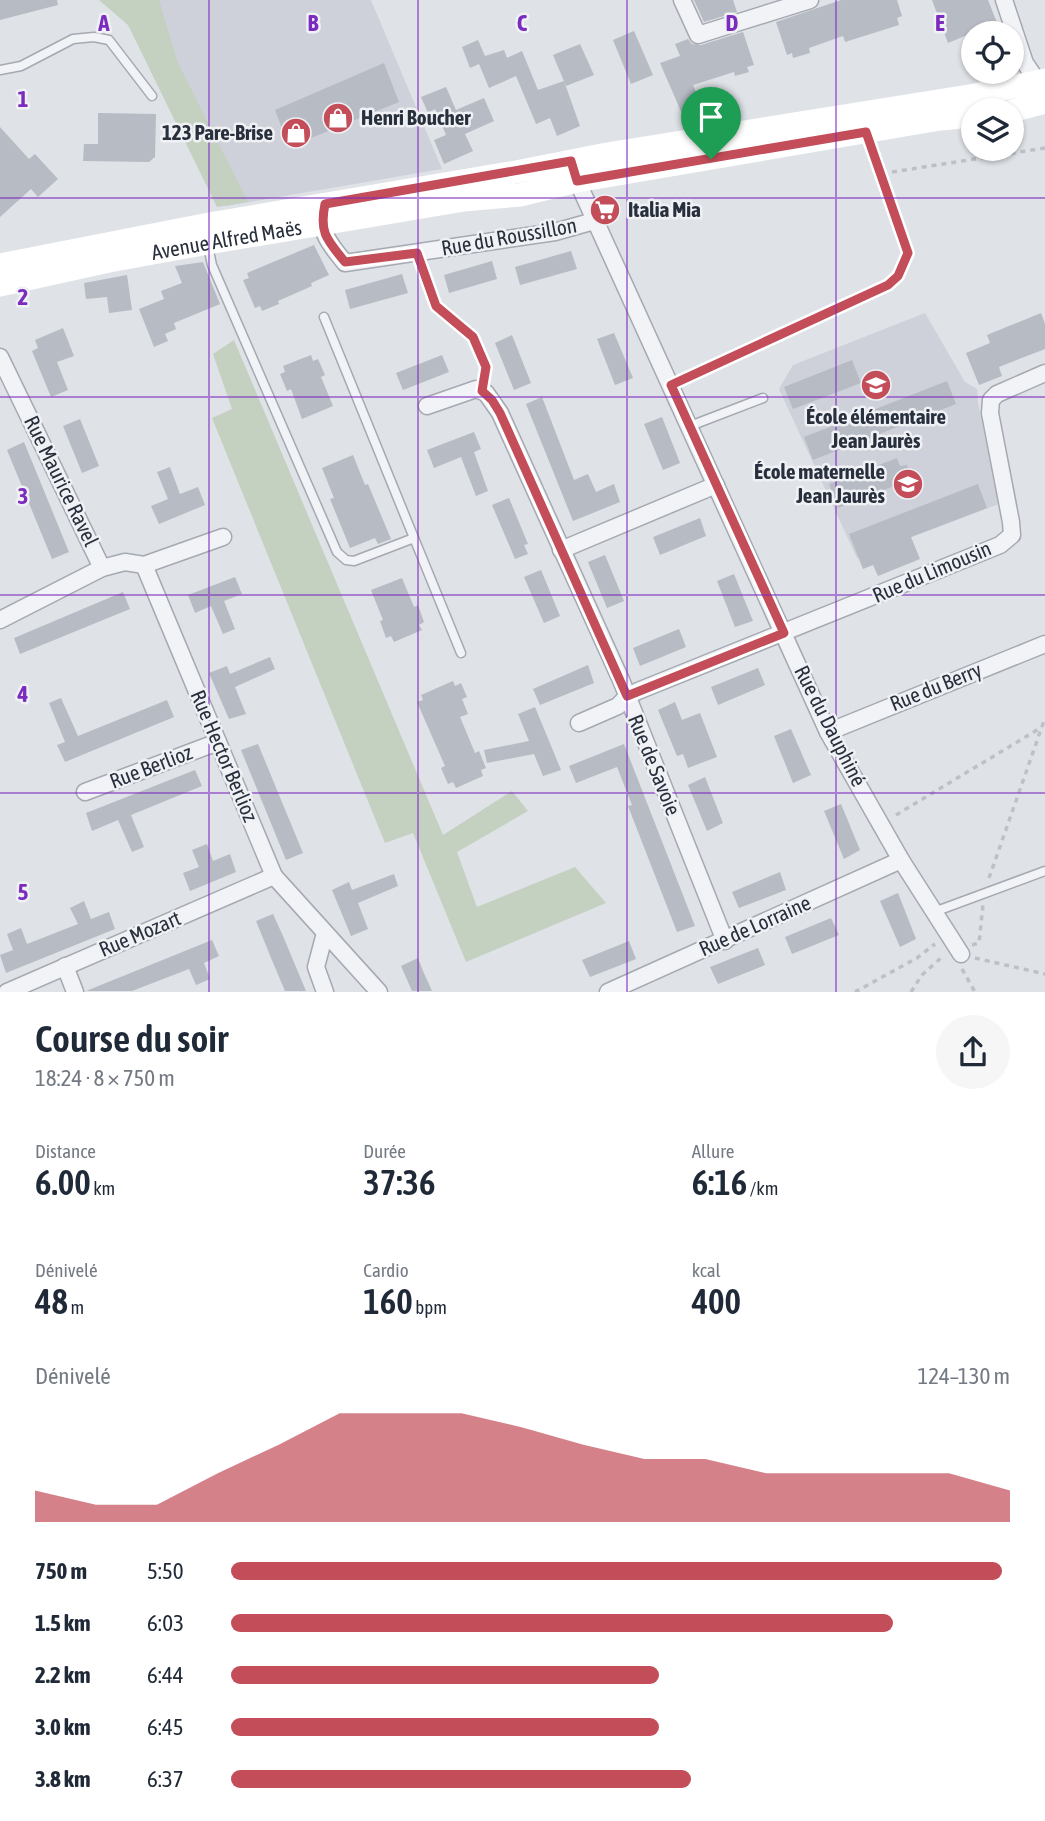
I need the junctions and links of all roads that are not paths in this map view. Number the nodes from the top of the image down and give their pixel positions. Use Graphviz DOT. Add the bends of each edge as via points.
graph roads {
  1 [pos="682,0"];
  2 [pos="810,0"];
  3 [pos="1004,0"];
  4 [pos="0,70"];
  5 [pos="1034,94"];
  6 [pos="152,96"];
  7 [pos="961,117"];
  8 [pos="778,128"];
  9 [pos="866,132"];
  10 [pos="805,142"];
  11 [pos="597,164"];
  12 [pos="610,166"];
  13 [pos="574,171"];
  14 [pos="542,178"];
  15 [pos="476,190"];
  16 [pos="323,214"];
  17 [pos="265,215"];
  18 [pos="375,215"];
  19 [pos="594,221"];
  20 [pos="208,243"];
  21 [pos="0,265"];
  22 [pos="0,275"];
  23 [pos="0,285"];
  24 [pos="324,317"];
  25 [pos="0,357"];
  26 [pos="1045,373"];
  27 [pos="671,385"];
  28 [pos="763,398"];
  29 [pos="427,406"];
  30 [pos="690,426"];
  31 [pos="716,485"];
  32 [pos="223,537"];
  33 [pos="414,538"];
  34 [pos="561,550"];
  35 [pos="144,565"];
  36 [pos="102,568"];
  37 [pos="0,620"];
  38 [pos="784,633"];
  39 [pos="1045,644"];
  40 [pos="461,653"];
  41 [pos="627,696"];
  42 [pos="579,723"];
  43 [pos="828,732"];
  44 [pos="218,741"];
  45 [pos="85,792"];
  46 [pos="901,860"];
  47 [pos="1045,871"];
  48 [pos="274,876"];
  49 [pos="934,912"];
  50 [pos="325,933"];
  51 [pos="725,941"];
  52 [pos="959,952"];
  53 [pos="65,966"];
  54 [pos="7,992"];
  55 [pos="75,992"];
  56 [pos="325,992"];
  57 [pos="379,992"];
  58 [pos="608,992"];
  1 -- 2 [label="street" via="698,35"];
  3 -- 5 [label="street"];
  4 -- 6 [label="lane" via="21,66 73,39 94,37 109,40"];
  5 -- 8 [label="main road" via="975,95"];
  5 -- 10 [label="lane" via="816,132"];
  7 -- 9 [label="main road"];
  8 -- 12 [label="lane" via="750,142"];
  8 -- 13 [label="main road"];
  9 -- 10 [label="main road"];
  9 -- 27 [label="lane" via="908,253 898,276 888,285"];
  10 -- 13 [label="main road"];
  11 -- 13 [label="lane"];
  13 -- 14 [label="lane"];
  13 -- 16 [label="main road"];
  13 -- 18 [label="main road, Avenue Alfred Maës" via="520,195"];
  13 -- 19 [label="street, Rue du Dauphiné"];
  15 -- 18 [label="lane" via="393,203"];
  16 -- 17 [label="main road, Avenue Alfred Maës"];
  16 -- 18 [label="main road, Avenue Alfred Maës"];
  16 -- 19 [label="street, Rue du Roussillon" via="331,245 345,262 555,232"];
  16 -- 20 [label="main road, Avenue Alfred Maës"];
  17 -- 21 [label="main road, Avenue Alfred Maës"];
  17 -- 22 [label="lane" via="245,227"];
  19 -- 27 [label="street, Rue du Dauphiné"];
  20 -- 23 [label="main road, Avenue Alfred Maës"];
  20 -- 33 [label="lane" via="212,265 337,552 354,561"];
  24 -- 33 [label="lane"];
  25 -- 36 [label="street, Rue Maurice Ravel"];
  26 -- 38 [label="street, Rue du Limousin" via="991,400 1012,535 1000,545"];
  27 -- 30 [label="street, Rue du Dauphiné"];
  28 -- 30 [label="lane"];
  29 -- 34 [label="street, Rue de Savoie" via="476,389 487,395"];
  30 -- 31 [label="street, Rue du Dauphiné"];
  31 -- 34 [label="street"];
  31 -- 38 [label="street, Rue du Dauphiné"];
  32 -- 35 [label="street"];
  33 -- 40 [label="lane"];
  34 -- 41 [label="street, Rue de Savoie"];
  35 -- 36 [label="street" via="125,562"];
  35 -- 44 [label="street, Rue Hector Berlioz"];
  36 -- 37 [label="street"];
  38 -- 41 [label="street"];
  38 -- 43 [label="street, Rue du Dauphiné"];
  39 -- 43 [label="street, Rue du Berry"];
  41 -- 42 [label="street" via="618,706"];
  41 -- 51 [label="street, Rue de Savoie"];
  43 -- 46 [label="street, Rue du Dauphiné"];
  44 -- 45 [label="street, Rue Berlioz"];
  44 -- 48 [label="street, Rue Hector Berlioz"];
  46 -- 49 [label="street, Rue du Dauphiné"];
  46 -- 51 [label="street, Rue de Lorraine"];
  47 -- 49 [label="lane"];
  48 -- 50 [label="street, Rue Hector Berlioz"];
  48 -- 53 [label="street, Rue Mozart"];
  49 -- 52 [label="street, Rue du Dauphiné"];
  50 -- 56 [label="street" via="316,967"];
  50 -- 57 [label="street, Rue Hector Berlioz"];
  51 -- 58 [label="street, Rue de Lorraine"];
  53 -- 54 [label="street, Rue Mozart"];
  53 -- 55 [label="street"];
}
